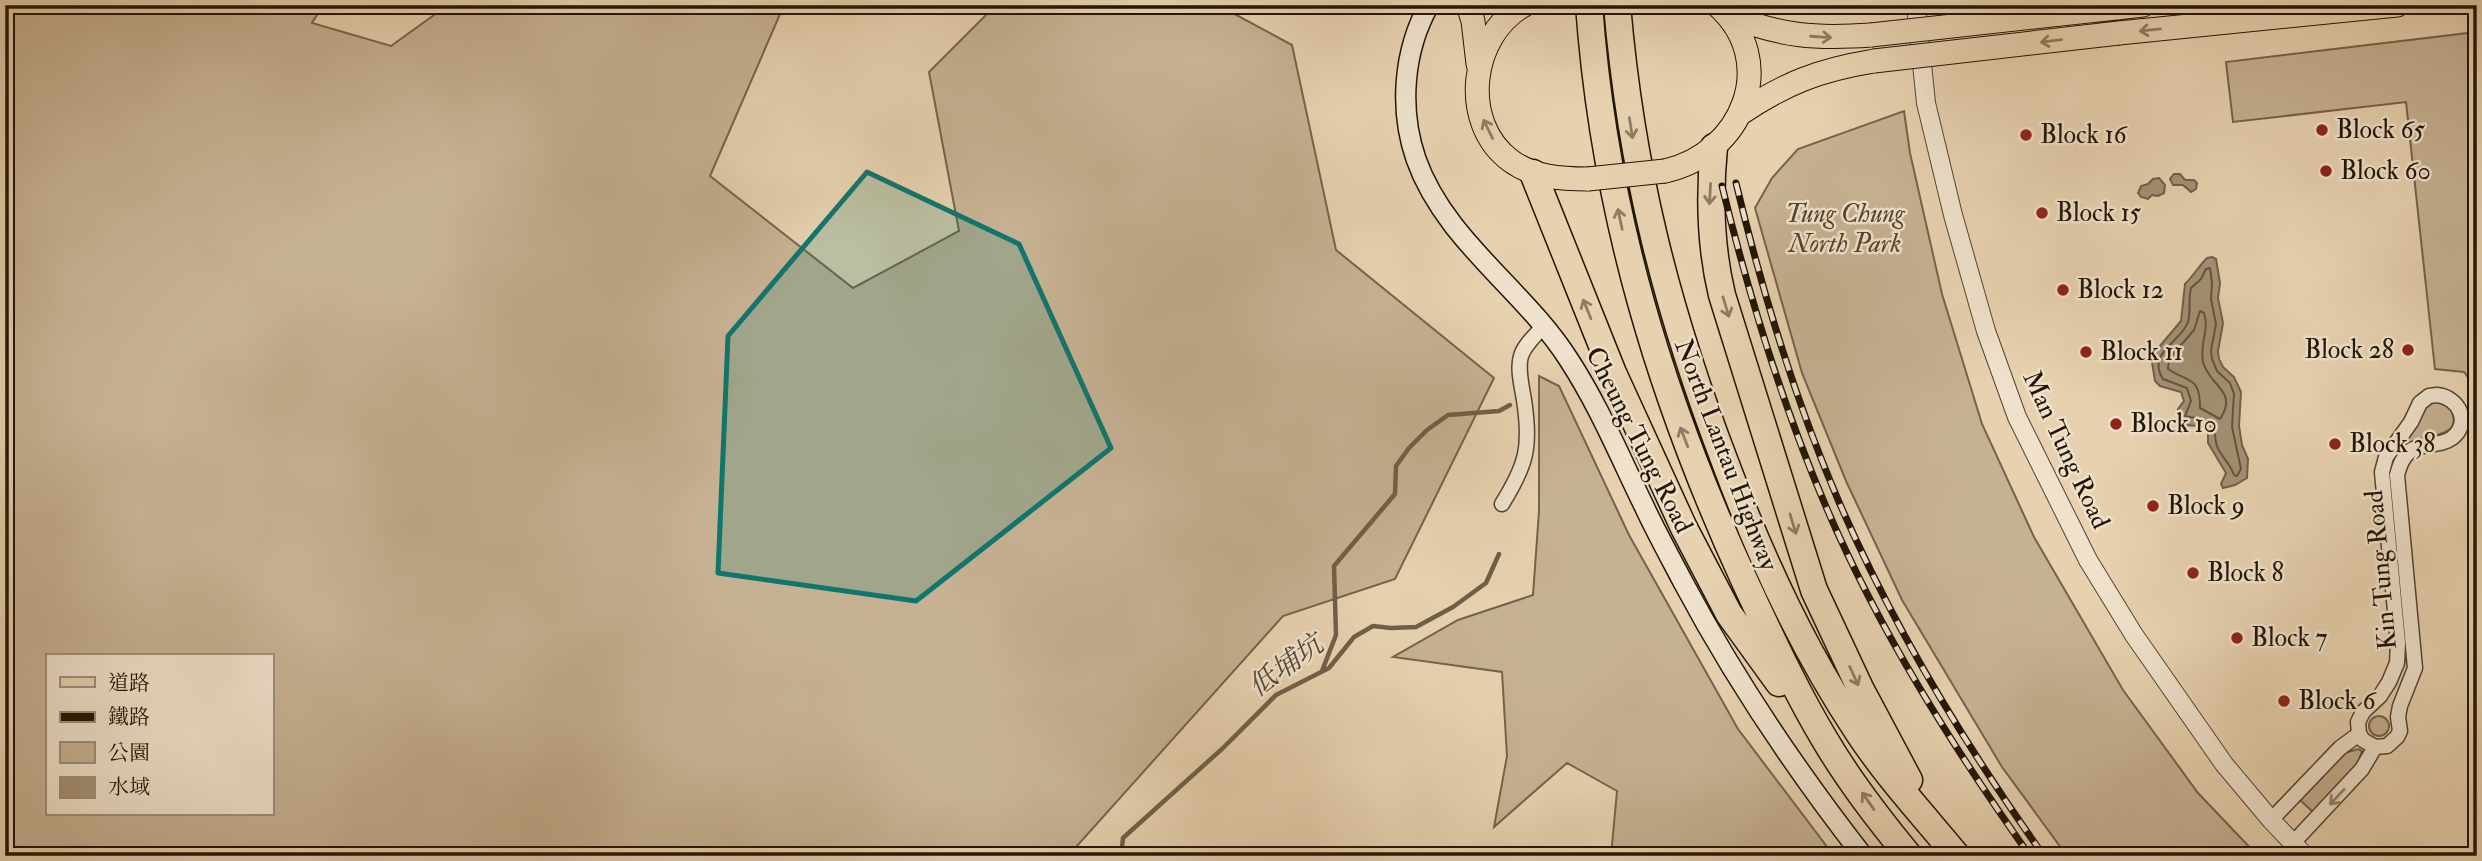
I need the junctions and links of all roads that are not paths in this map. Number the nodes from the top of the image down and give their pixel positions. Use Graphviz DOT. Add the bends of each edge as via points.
graph roads {
  1 [pos="1429,5"];
  2 [pos="1468,5"];
  3 [pos="1524,5"];
  4 [pos="1589,5"];
  5 [pos="1617,5"];
  6 [pos="1916,5"];
  7 [pos="2143,5"];
  8 [pos="2397,5"];
  9 [pos="1723,10"];
  10 [pos="1479,67"];
  11 [pos="1741,113"];
  12 [pos="1714,147"];
  13 [pos="1533,173"];
  14 [pos="1544,325"];
  15 [pos="1502,504"];
  16 [pos="2368,708"];
  17 [pos="2398,717"];
  18 [pos="2359,734"];
  19 [pos="1826,742"];
  20 [pos="2375,747"];
  21 [pos="2271,820"];
  22 [pos="1940,835"];
  23 [pos="2299,849"];
  24 [pos="1863,856"];
  25 [pos="1909,856"];
  26 [pos="1957,856"];
  1 -- 14 [label="main road, Cheung Tung Road" via="1407,72 1406,106 1415,156 1425,182 1459,233"];
  2 -- 10 [label="main road"];
  3 -- 10 [label="main road" via="1495,30"];
  19 -- 4 [label="highway, North Lantau Highway, one-way" via="1724,536 1656,356 1635,287 1609,164"];
  5 -- 22 [label="highway, North Lantau Highway, one-way" via="1627,106 1655,246 1690,370 1735,488 1781,595 1828,683 1880,763"];
  6 -- 21 [label="street, Man Tung Road" via="1926,103 1953,215 1986,331 2017,417 2088,560 2134,635 2224,764"];
  9 -- 7 [label="main road, one-way, bridge" via="1772,31 1828,38"];
  8 -- 11 [label="main road, one-way, bridge" via="1874,61 1796,81"];
  9 -- 11 [label="main road" via="1743,40 1749,61 1750,82"];
  13 -- 10 [label="main road, one-way" via="1508,159 1488,131 1478,100"];
  11 -- 12 [label="main road"];
  12 -- 13 [label="main road, bridge" via="1690,163 1665,171 1569,179"];
  12 -- 22 [label="highway, one-way" via="1710,206 1715,266 1798,542 1814,590 1860,688"];
  19 -- 13 [label="highway, one-way" via="1729,614 1706,572 1613,373"];
  14 -- 15 [label="street" via="1521,356 1528,440 1523,465"];
  14 -- 24 [label="main road, Cheung Tung Road" via="1594,401 1723,653 1783,747"];
  16 -- 17 [label="street" via="2388,707"];
  16 -- 17 [label="street, Kin Tung Road" via="2381,696 2397,663 2382,472 2386,457 2420,403 2429,396 2444,395 2459,408 2459,429 2447,441 2412,450 2402,458 2397,475 2415,668"];
  16 -- 18 [label="street, Kin Tung Road" via="2358,722"];
  17 -- 20 [label="street, Kin Tung Road" via="2397,737 2387,746"];
  18 -- 20 [label="street"];
  18 -- 21 [label="street"];
  25 -- 19 [label="highway, North Lantau Highway, one-way"];
  20 -- 23 [label="street, Kin Tung Road, one-way"];
  21 -- 23 [label="street, Man Tung Road"];
  22 -- 26 [label="highway, North Lantau Highway"];
}
